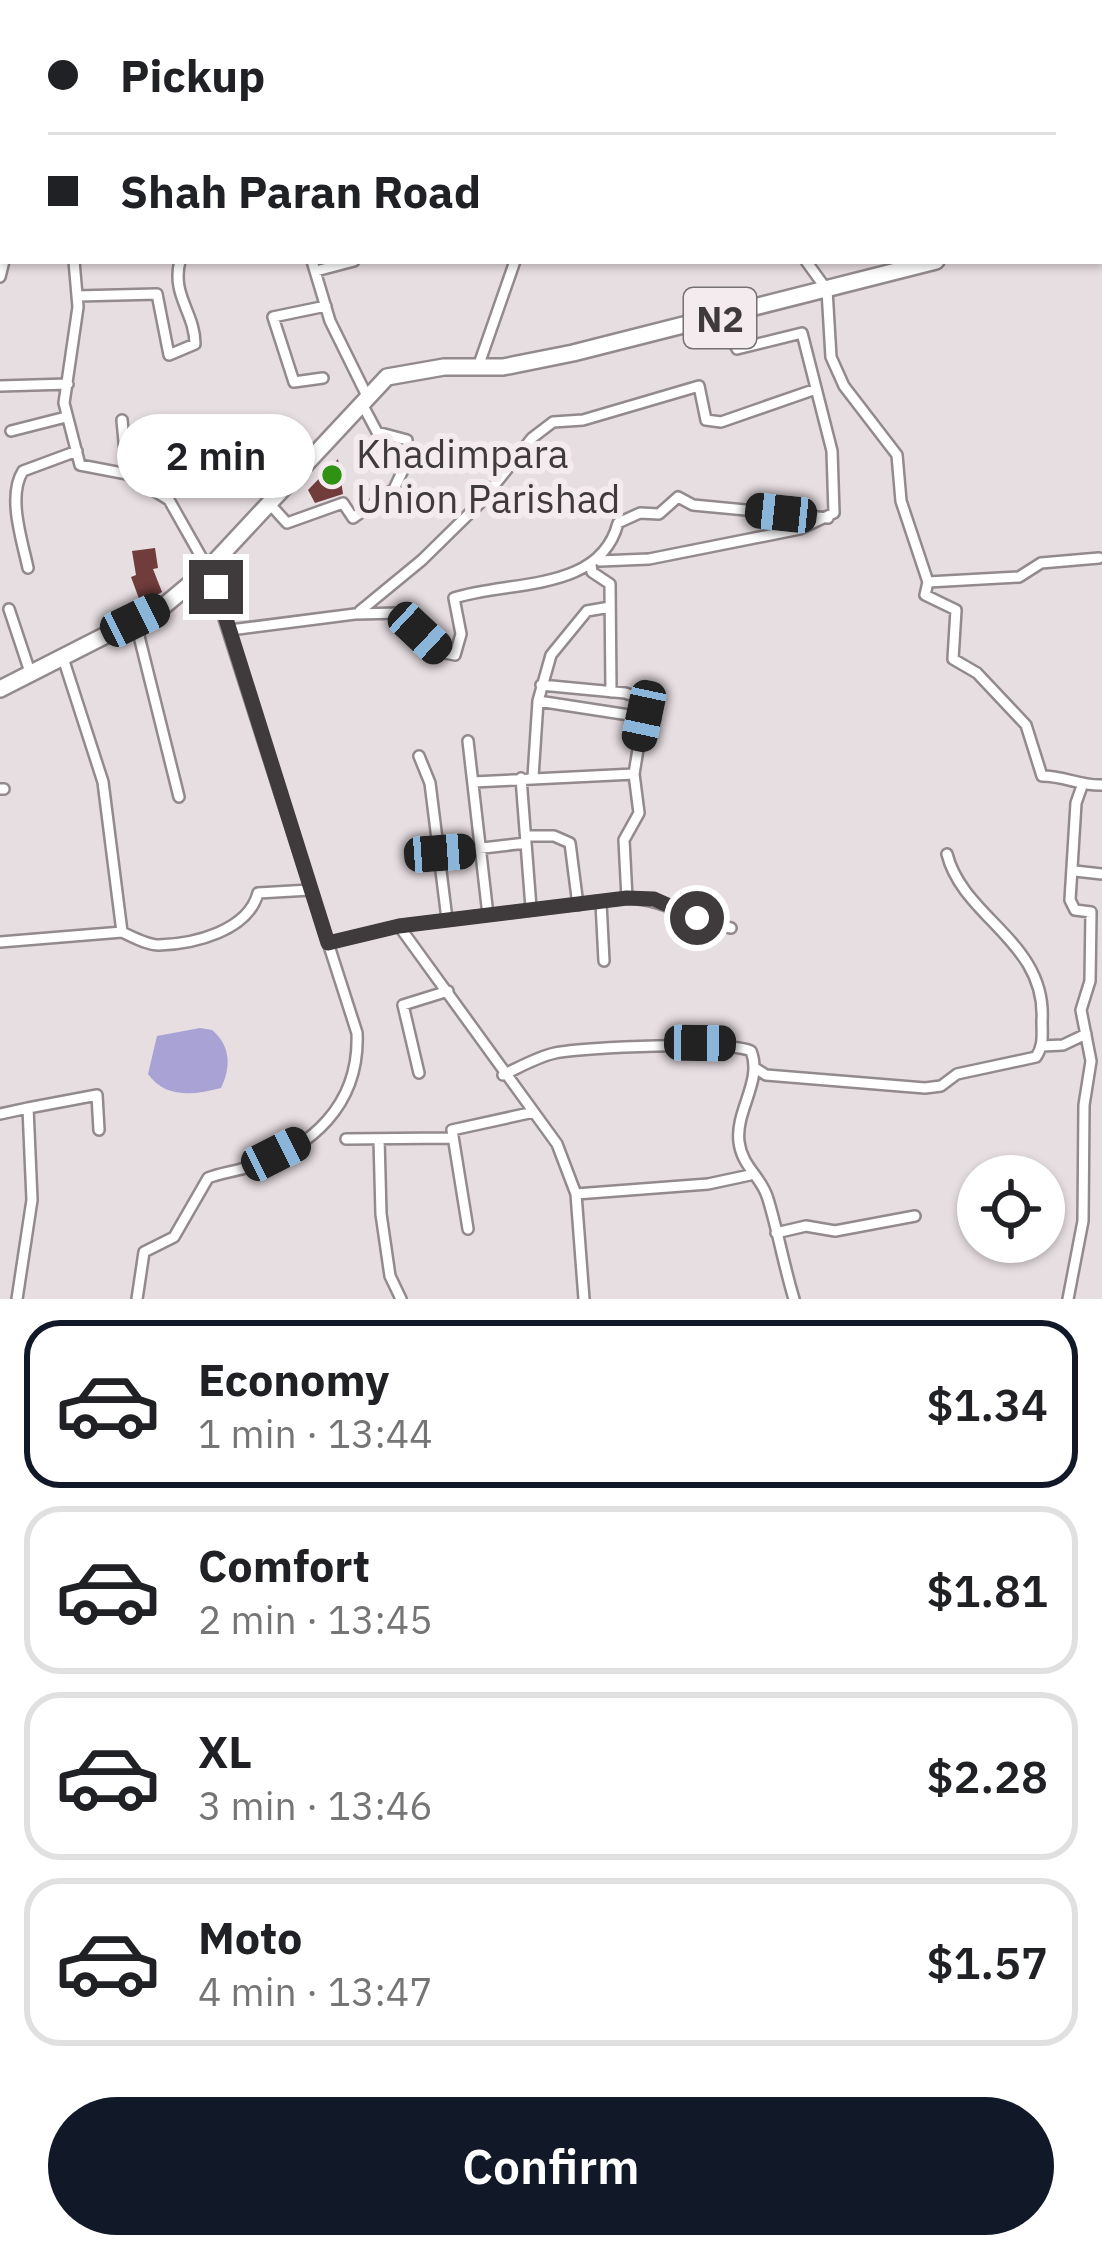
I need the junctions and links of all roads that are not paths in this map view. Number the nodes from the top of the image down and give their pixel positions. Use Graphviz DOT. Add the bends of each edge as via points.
graph roads {
  1 [pos="74,264"];
  2 [pos="179,264"];
  3 [pos="514,264"];
  4 [pos="808,264"];
  5 [pos="925,264"];
  6 [pos="314,266"];
  7 [pos="827,290"];
  8 [pos="77,296"];
  9 [pos="326,305"];
  10 [pos="723,317"];
  11 [pos="489,366"];
  12 [pos="323,378"];
  13 [pos="68,384"];
  14 [pos="0,386"];
  15 [pos="816,388"];
  16 [pos="364,398"];
  17 [pos="67,417"];
  18 [pos="122,419"];
  19 [pos="11,431"];
  20 [pos="77,452"];
  21 [pos="128,474"];
  22 [pos="268,502"];
  23 [pos="828,518"];
  24 [pos="1099,558"];
  25 [pos="595,563"];
  26 [pos="28,568"];
  27 [pos="208,569"];
  28 [pos="928,582"];
  29 [pos="216,587"];
  30 [pos="198,603"];
  31 [pos="610,608"];
  32 [pos="9,609"];
  33 [pos="356,614"];
  34 [pos="135,620"];
  35 [pos="230,630"];
  36 [pos="62,655"];
  37 [pos="30,673"];
  38 [pos="541,686"];
  39 [pos="0,689"];
  40 [pos="610,692"];
  41 [pos="538,701"];
  42 [pos="650,718"];
  43 [pos="468,741"];
  44 [pos="419,756"];
  45 [pos="634,774"];
  46 [pos="527,777"];
  47 [pos="472,782"];
  48 [pos="1102,785"];
  49 [pos="1082,786"];
  50 [pos="179,797"];
  51 [pos="526,839"];
  52 [pos="481,850"];
  53 [pos="440,853"];
  54 [pos="947,854"];
  55 [pos="1075,871"];
  56 [pos="1102,874"];
  57 [pos="310,890"];
  58 [pos="627,898"];
  59 [pos="601,903"];
  60 [pos="578,904"];
  61 [pos="532,908"];
  62 [pos="488,915"];
  63 [pos="447,919"];
  64 [pos="399,926"];
  65 [pos="731,928"];
  66 [pos="122,932"];
  67 [pos="0,942"];
  68 [pos="328,943"];
  69 [pos="604,961"];
  70 [pos="448,991"];
  71 [pos="1087,1034"];
  72 [pos="1042,1046"];
  73 [pos="755,1068"];
  74 [pos="419,1073"];
  75 [pos="503,1075"];
  76 [pos="28,1108"];
  77 [pos="534,1112"];
  78 [pos="0,1114"];
  79 [pos="99,1130"];
  80 [pos="450,1138"];
  81 [pos="346,1139"];
  82 [pos="379,1139"];
  83 [pos="751,1175"];
  84 [pos="576,1194"];
  85 [pos="915,1216"];
  86 [pos="468,1229"];
  87 [pos="776,1233"];
  88 [pos="17,1299"];
  89 [pos="136,1299"];
  90 [pos="401,1299"];
  91 [pos="584,1299"];
  92 [pos="794,1299"];
  93 [pos="1068,1299"];
  1 -- 8 [label="street"];
  2 -- 8 [label="street" via="175,286 196,344 170,355 157,293"];
  3 -- 11 [label="street"];
  4 -- 7 [label="street"];
  5 -- 7 [label="highway, N2"];
  6 -- 9 [label="street"];
  7 -- 10 [label="highway, N2"];
  7 -- 28 [label="street" via="831,357 897,455 901,501"];
  8 -- 13 [label="street"];
  9 -- 12 [label="street" via="273,317 294,382"];
  9 -- 16 [label="street"];
  10 -- 11 [label="highway, N2"];
  10 -- 15 [label="street" via="737,349 802,333"];
  11 -- 16 [label="highway, N2" via="387,377"];
  13 -- 14 [label="street"];
  13 -- 17 [label="street"];
  15 -- 23 [label="street" via="832,451 836,507"];
  15 -- 33 [label="street" via="721,422 706,420 699,386 553,422 427,555"];
  16 -- 22 [label="highway, N2"];
  16 -- 22 [label="street" via="377,432 410,446 394,489 353,518 343,503 287,523"];
  17 -- 19 [label="street"];
  17 -- 20 [label="street"];
  18 -- 21 [label="street"];
  20 -- 21 [label="street" via="82,468"];
  20 -- 26 [label="street" via="19,474"];
  21 -- 27 [label="street" via="169,500"];
  22 -- 27 [label="highway, N2"];
  23 -- 25 [label="street" via="649,560"];
  23 -- 25 [label="street" via="678,497 659,514 618,523"];
  24 -- 28 [label="street" via="1033,566 1019,577"];
  25 -- 31 [label="street" via="592,572 610,584"];
  25 -- 33 [label="street" via="454,598 461,634 455,656 440,652 400,613"];
  27 -- 29 [label="street"];
  27 -- 34 [label="highway, N2"];
  28 -- 49 [label="street" via="926,595 956,610 953,659 1026,725 1042,776"];
  29 -- 30 [label="street"];
  29 -- 35 [label="street"];
  31 -- 38 [label="street" via="587,611 551,655"];
  31 -- 40 [label="street"];
  32 -- 37 [label="street"];
  33 -- 35 [label="street"];
  34 -- 36 [label="highway, N2"];
  34 -- 50 [label="street"];
  35 -- 57 [label="street"];
  36 -- 37 [label="highway, N2"];
  36 -- 66 [label="street" via="103,782"];
  37 -- 39 [label="highway, N2"];
  38 -- 40 [label="street"];
  38 -- 41 [label="street"];
  40 -- 42 [label="street" via="645,699"];
  41 -- 42 [label="street"];
  41 -- 46 [label="street"];
  42 -- 45 [label="street"];
  43 -- 47 [label="street"];
  44 -- 53 [label="street"];
  45 -- 46 [label="street"];
  45 -- 58 [label="street" via="638,813 624,840"];
  46 -- 47 [label="street"];
  46 -- 51 [label="street"];
  47 -- 52 [label="street"];
  48 -- 49 [label="street"];
  49 -- 55 [label="street"];
  51 -- 52 [label="street"];
  51 -- 60 [label="street" via="554,836 572,846"];
  51 -- 61 [label="street"];
  52 -- 53 [label="street"];
  52 -- 62 [label="street"];
  53 -- 63 [label="street"];
  54 -- 72 [label="street" via="957,884 998,922 1034,975 1046,1004"];
  55 -- 56 [label="street"];
  55 -- 71 [label="street" via="1071,906 1091,913 1081,1010"];
  57 -- 66 [label="street" via="258,893 255,906 217,936 155,946"];
  57 -- 68 [label="street"];
  58 -- 59 [label="street"];
  58 -- 65 [label="street" via="654,899"];
  59 -- 60 [label="street"];
  59 -- 69 [label="street"];
  60 -- 61 [label="street"];
  61 -- 62 [label="street"];
  62 -- 63 [label="street"];
  63 -- 64 [label="street"];
  64 -- 68 [label="street"];
  64 -- 70 [label="street"];
  66 -- 67 [label="street"];
  68 -- 89 [label="street" via="357,1033 358,1058 340,1109 285,1150 208,1178 173,1237 144,1252"];
  70 -- 74 [label="street" via="404,1005"];
  70 -- 75 [label="street"];
  71 -- 72 [label="street"];
  71 -- 93 [label="street" via="1083,1222"];
  72 -- 73 [label="street" via="1036,1058 925,1088 766,1076"];
  73 -- 75 [label="street" via="751,1051 700,1043 560,1052"];
  73 -- 83 [label="street" via="739,1127"];
  75 -- 77 [label="street"];
  76 -- 78 [label="street"];
  76 -- 79 [label="street" via="97,1094"];
  76 -- 88 [label="street" via="32,1200"];
  77 -- 80 [label="street" via="458,1126"];
  77 -- 84 [label="street"];
  80 -- 82 [label="street"];
  80 -- 86 [label="street"];
  81 -- 82 [label="street"];
  82 -- 90 [label="street" via="381,1214"];
  83 -- 84 [label="street"];
  83 -- 87 [label="street" via="768,1197"];
  84 -- 91 [label="street"];
  85 -- 87 [label="street"];
  87 -- 92 [label="street"];
}
